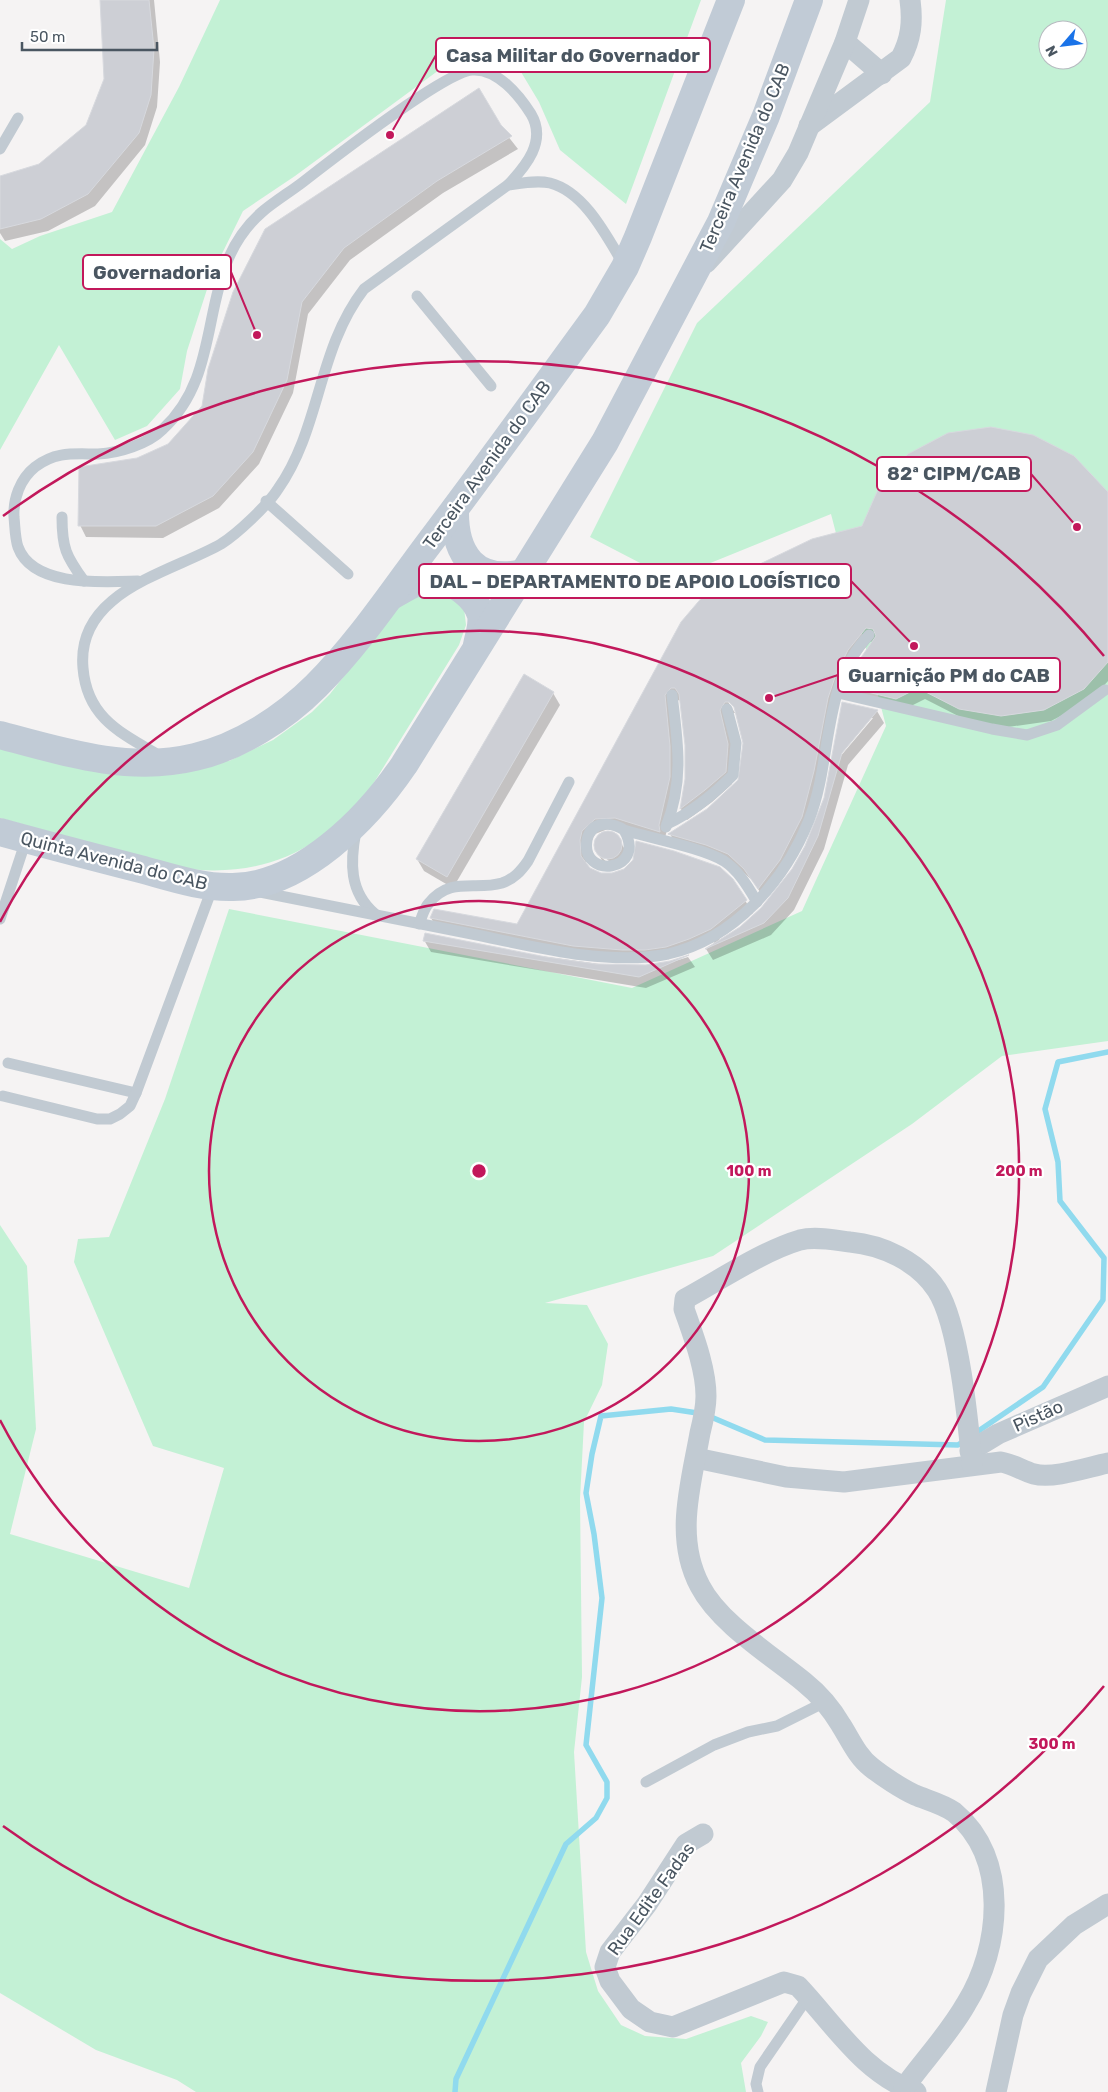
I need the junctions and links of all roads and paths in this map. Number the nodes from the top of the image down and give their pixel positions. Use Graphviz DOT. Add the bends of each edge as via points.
graph roads {
  1 [pos="731,0"];
  2 [pos="809,0"];
  3 [pos="859,0"];
  4 [pos="910,0"];
  5 [pos="845,42"];
  6 [pos="882,74"];
  7 [pos="18,118"];
  8 [pos="809,126"];
  9 [pos="0,149"];
  10 [pos="508,185"];
  11 [pos="625,267"];
  12 [pos="690,279"];
  13 [pos="417,296"];
  14 [pos="491,386"];
  15 [pos="266,502"];
  16 [pos="455,509"];
  17 [pos="62,517"];
  18 [pos="524,573"];
  19 [pos="348,574"];
  20 [pos="84,581"];
  21 [pos="138,582"];
  22 [pos="388,598"];
  23 [pos="869,635"];
  24 [pos="475,651"];
  25 [pos="1105,690"];
  26 [pos="838,693"];
  27 [pos="672,695"];
  28 [pos="727,709"];
  29 [pos="0,735"];
  30 [pos="171,762"];
  31 [pos="569,782"];
  32 [pos="358,822"];
  33 [pos="667,824"];
  34 [pos="624,830"];
  35 [pos="0,832"];
  36 [pos="27,839"];
  37 [pos="661,841"];
  38 [pos="224,887"];
  39 [pos="757,902"];
  40 [pos="376,916"];
  41 [pos="0,919"];
  42 [pos="419,924"];
  43 [pos="8,1062"];
  44 [pos="136,1094"];
  45 [pos="3,1096"];
  46 [pos="1108,1386"];
  47 [pos="696,1458"];
  48 [pos="971,1458"];
  49 [pos="1108,1463"];
  50 [pos="826,1702"];
  51 [pos="646,1782"];
  52 [pos="703,1834"];
  53 [pos="1108,1904"];
  54 [pos="808,1997"];
  55 [pos="910,2090"];
  56 [pos="758,2092"];
  57 [pos="996,2092"];
  1 -- 11 [label="main road, Terceira Avenida do CAB"];
  2 -- 12 [label="main road, Terceira Avenida do CAB" via="763,125 721,222"];
  3 -- 5 [label="street"];
  4 -- 6 [label="street" via="913,17 909,42 901,58"];
  5 -- 6 [label="street"];
  5 -- 8 [label="street"];
  6 -- 8 [label="street"];
  7 -- 9 [label="lane"];
  8 -- 12 [label="street" via="782,180"];
  10 -- 11 [label="lane" via="552,183 571,195 591,212"];
  10 -- 15 [label="lane" via="364,289 348,310 334,343 301,448 278,490"];
  10 -- 20 [label="lane" via="534,154 533,117 508,86 491,74 470,70 426,94 262,212 232,247 223,269 194,390 179,413 161,432 143,442 100,454 67,453 34,468 22,481 14,511 19,549 31,565 53,576"];
  11 -- 16 [label="main road, Terceira Avenida do CAB" via="597,315"];
  12 -- 18 [label="main road, Terceira Avenida do CAB" via="605,442"];
  13 -- 14 [label="lane"];
  15 -- 19 [label="lane"];
  15 -- 21 [label="lane" via="224,542"];
  16 -- 18 [label="main road" via="456,537 469,561 496,576"];
  16 -- 22 [label="main road, Terceira Avenida do CAB"];
  17 -- 20 [label="lane" via="67,557"];
  18 -- 24 [label="main road, Terceira Avenida do CAB"];
  20 -- 21 [label="lane"];
  21 -- 30 [label="lane" via="110,602 94,621 84,642 84,685 102,718"];
  22 -- 24 [label="main road" via="433,578 464,591 481,615"];
  22 -- 30 [label="main road, Terceira Avenida do CAB" via="339,661 282,715 223,748"];
  23 -- 26 [label="lane" via="851,658"];
  24 -- 32 [label="main road, Terceira Avenida do CAB" via="389,787"];
  25 -- 26 [label="lane" via="1057,725 1027,735"];
  26 -- 39 [label="lane" via="819,789 809,821 778,878"];
  27 -- 33 [label="lane" via="679,762 673,808"];
  28 -- 33 [label="lane" via="736,743 733,775 688,814"];
  29 -- 30 [label="main road, Terceira Avenida do CAB" via="92,758"];
  31 -- 42 [label="lane" via="520,872 500,884 462,884 447,889 428,904"];
  32 -- 38 [label="main road, Quinta Avenida do CAB" via="288,873 254,884"];
  32 -- 40 [label="lane" via="352,855 353,881 365,906"];
  33 -- 37 [label="lane"];
  34 -- 37 [label="lane"];
  35 -- 36 [label="main road, Quinta Avenida do CAB"];
  36 -- 38 [label="main road, Quinta Avenida do CAB" via="189,882"];
  36 -- 41 [label="lane"];
  37 -- 39 [label="lane" via="723,860 747,884"];
  38 -- 40 [label="lane"];
  38 -- 44 [label="lane"];
  39 -- 42 [label="lane" via="702,942 668,954 636,957 550,950"];
  40 -- 42 [label="lane"];
  43 -- 44 [label="lane"];
  44 -- 45 [label="lane" via="130,1106 120,1114 97,1120"];
  46 -- 48 [label="street, Pistão" via="998,1434"];
  47 -- 48 [label="street" via="786,1477 844,1482"];
  47 -- 48 [label="street" via="706,1384 684,1309 685,1299 802,1239 861,1243 883,1248 922,1272 937,1289 947,1311 962,1382"];
  47 -- 50 [label="street" via="689,1484 685,1529 690,1565 700,1588 738,1630"];
  48 -- 49 [label="street" via="1013,1464 1033,1474 1046,1475"];
  50 -- 51 [label="lane" via="777,1726 748,1732 714,1745"];
  50 -- 55 [label="street" via="869,1766 912,1794 952,1811 967,1826 991,1869 995,1891 994,1914 977,1982 967,2004"];
  52 -- 54 [label="street, Rua Edite Fadas" via="686,1844 647,1904 610,1952 606,1966 610,1981 631,2009 650,2022 673,2026 784,1982 798,1986"];
  53 -- 57 [label="street" via="1074,1925 1038,1959 1013,2015"];
  54 -- 55 [label="street, Rua Edite Fadas" via="835,2031 884,2077"];
  54 -- 56 [label="lane" via="760,2067 756,2084"];
}
